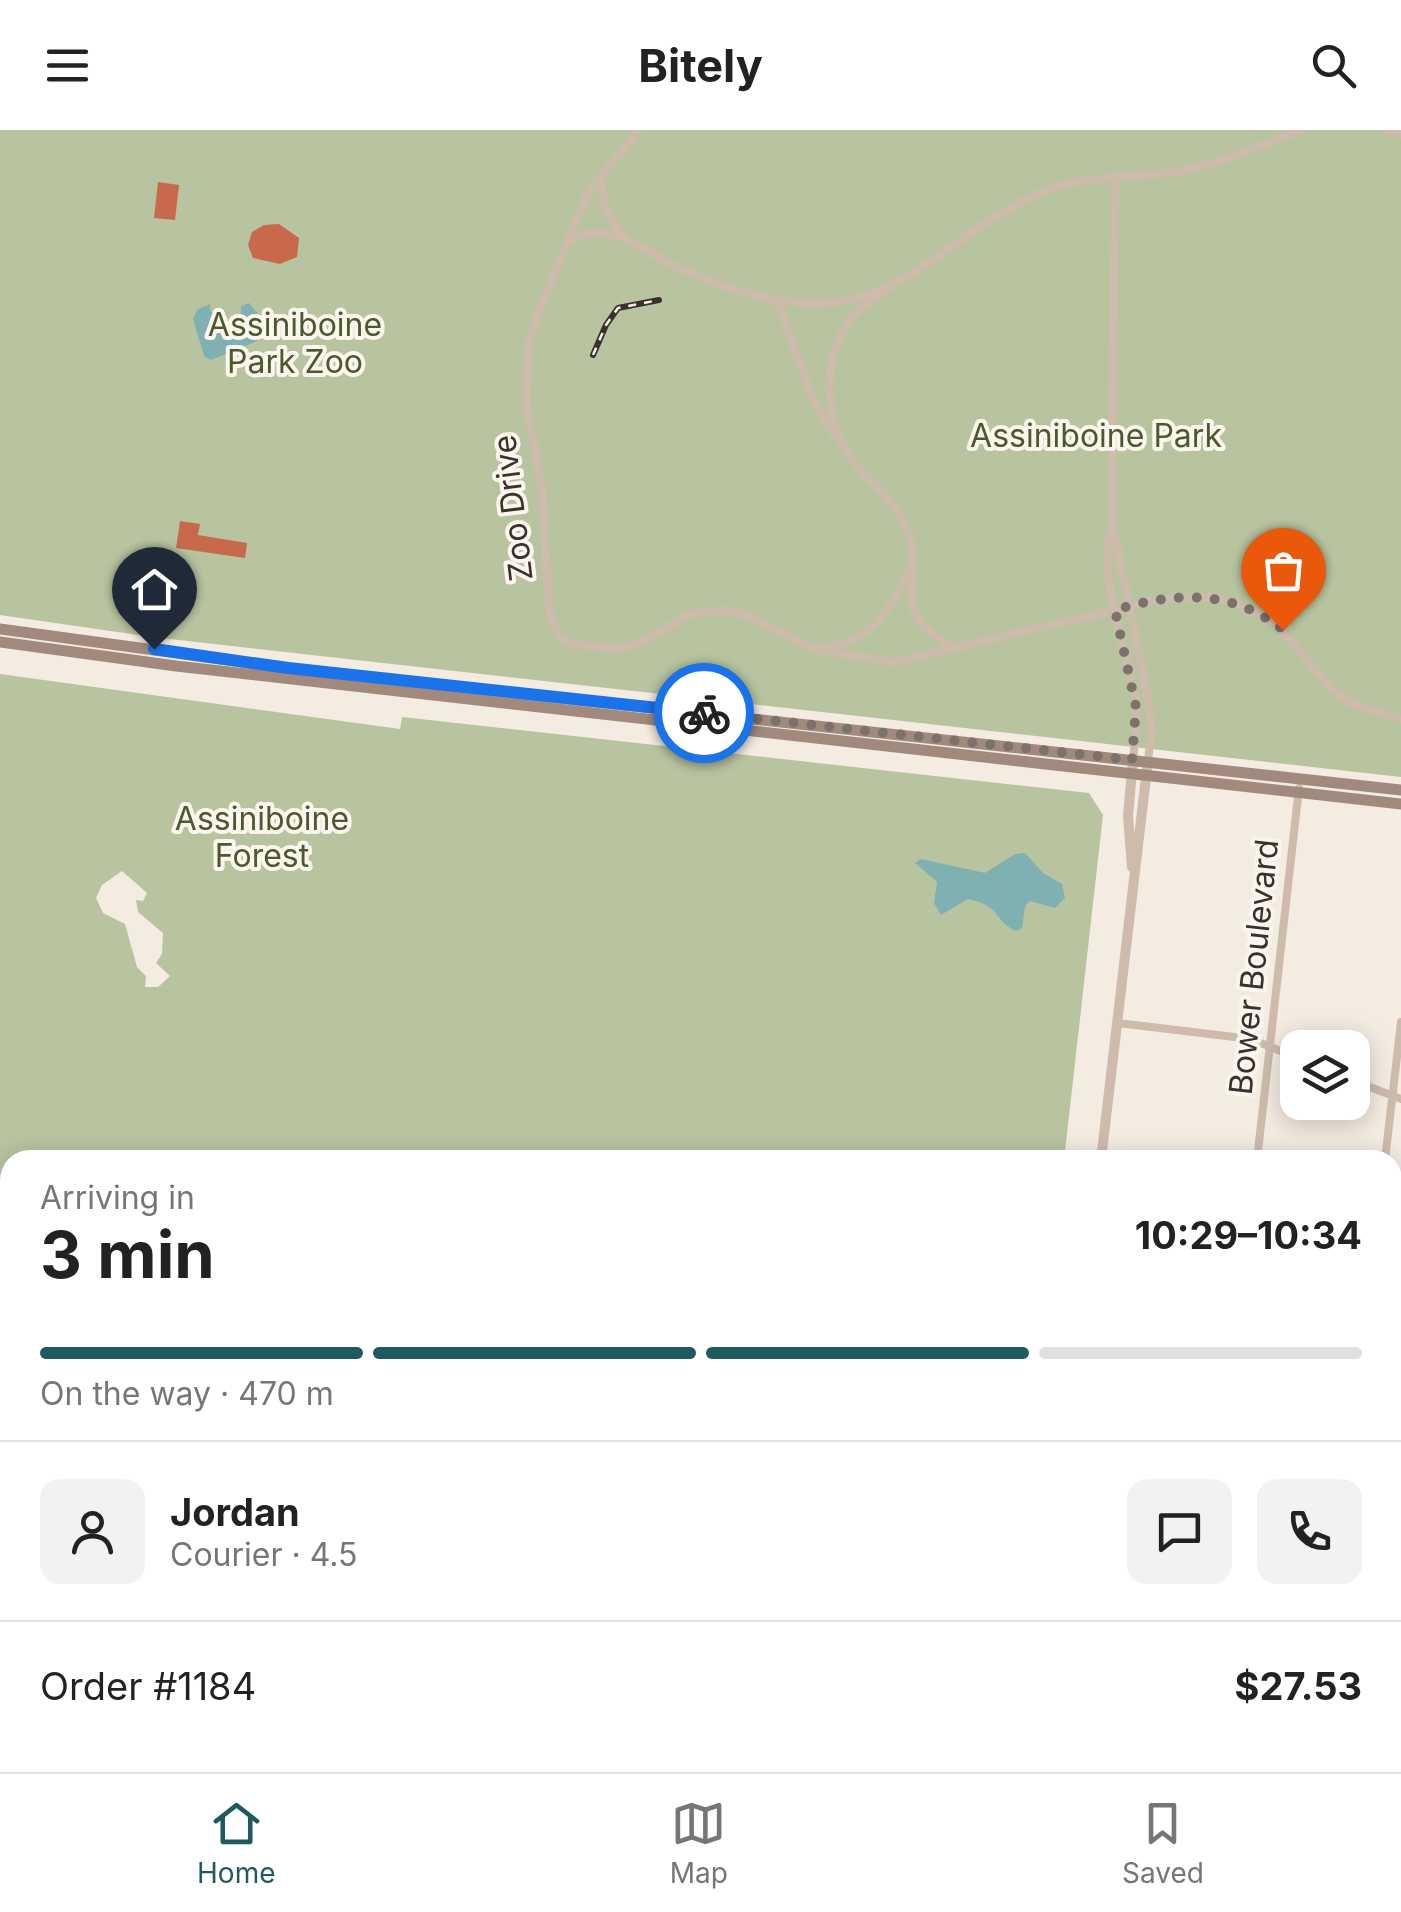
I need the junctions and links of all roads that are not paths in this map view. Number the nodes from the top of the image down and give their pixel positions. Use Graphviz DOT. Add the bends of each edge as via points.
graph roads {
  1 [pos="639,130"];
  2 [pos="1302,130"];
  3 [pos="1388,130"];
  4 [pos="1401,134"];
  5 [pos="601,174"];
  6 [pos="1115,176"];
  7 [pos="624,238"];
  8 [pos="571,241"];
  9 [pos="900,280"];
  10 [pos="777,299"];
  11 [pos="842,447"];
  12 [pos="1112,522"];
  13 [pos="911,570"];
  14 [pos="1126,606"];
  15 [pos="1115,610"];
  16 [pos="0,629"];
  17 [pos="0,642"];
  18 [pos="812,647"];
  19 [pos="960,649"];
  20 [pos="1401,719"];
  21 [pos="1132,767"];
  22 [pos="1147,769"];
  23 [pos="1300,779"];
  24 [pos="1401,790"];
  25 [pos="1298,793"];
  26 [pos="1401,804"];
  27 [pos="1134,882"];
  28 [pos="1401,1022"];
  29 [pos="1118,1023"];
  30 [pos="1269,1046"];
  31 [pos="1280,1051"];
  32 [pos="1370,1087"];
  33 [pos="1397,1097"];
  34 [pos="1102,1150"];
  35 [pos="1258,1150"];
  36 [pos="1387,1150"];
  1 -- 5 [label="street, Zoo Drive"];
  2 -- 6 [label="street" via="1193,168"];
  3 -- 4 [label="street"];
  5 -- 7 [label="street" via="604,207"];
  5 -- 8 [label="street, Zoo Drive"];
  6 -- 9 [label="street" via="1030,196"];
  6 -- 12 [label="street"];
  7 -- 8 [label="street" via="593,233"];
  7 -- 10 [label="street" via="716,283"];
  8 -- 18 [label="street, Zoo Drive" via="538,314 525,373 554,628 582,647 619,649 688,615 722,610"];
  9 -- 10 [label="street" via="839,302"];
  9 -- 11 [label="street" via="856,312 836,346 829,392"];
  10 -- 11 [label="street" via="813,400"];
  11 -- 13 [label="street" via="900,515"];
  12 -- 14 [label="street"];
  12 -- 15 [label="street"];
  13 -- 18 [label="street" via="875,627 842,645"];
  13 -- 19 [label="street" via="910,597 919,622"];
  14 -- 15 [label="street, Zoo Drive"];
  14 -- 20 [label="street, Zoo Drive" via="1187,596 1238,604 1283,630 1342,697"];
  14 -- 22 [label="street" via="1148,698"];
  15 -- 19 [label="street, Zoo Drive"];
  15 -- 21 [label="street" via="1136,707"];
  16 -- 21 [label="main road"];
  17 -- 21 [label="main road"];
  18 -- 19 [label="street, Zoo Drive" via="885,662"];
  21 -- 22 [label="main road"];
  21 -- 27 [label="street"];
  22 -- 23 [label="main road"];
  22 -- 25 [label="main road"];
  22 -- 27 [label="street"];
  23 -- 24 [label="main road"];
  23 -- 25 [label="street, Bower Boulevard"];
  25 -- 26 [label="main road"];
  25 -- 30 [label="street, Bower Boulevard"];
  27 -- 29 [label="street"];
  28 -- 33 [label="street"];
  29 -- 30 [label="street"];
  29 -- 34 [label="street"];
  30 -- 31 [label="street"];
  30 -- 35 [label="street, Bower Boulevard"];
  32 -- 33 [label="street"];
  33 -- 36 [label="street"];
}
